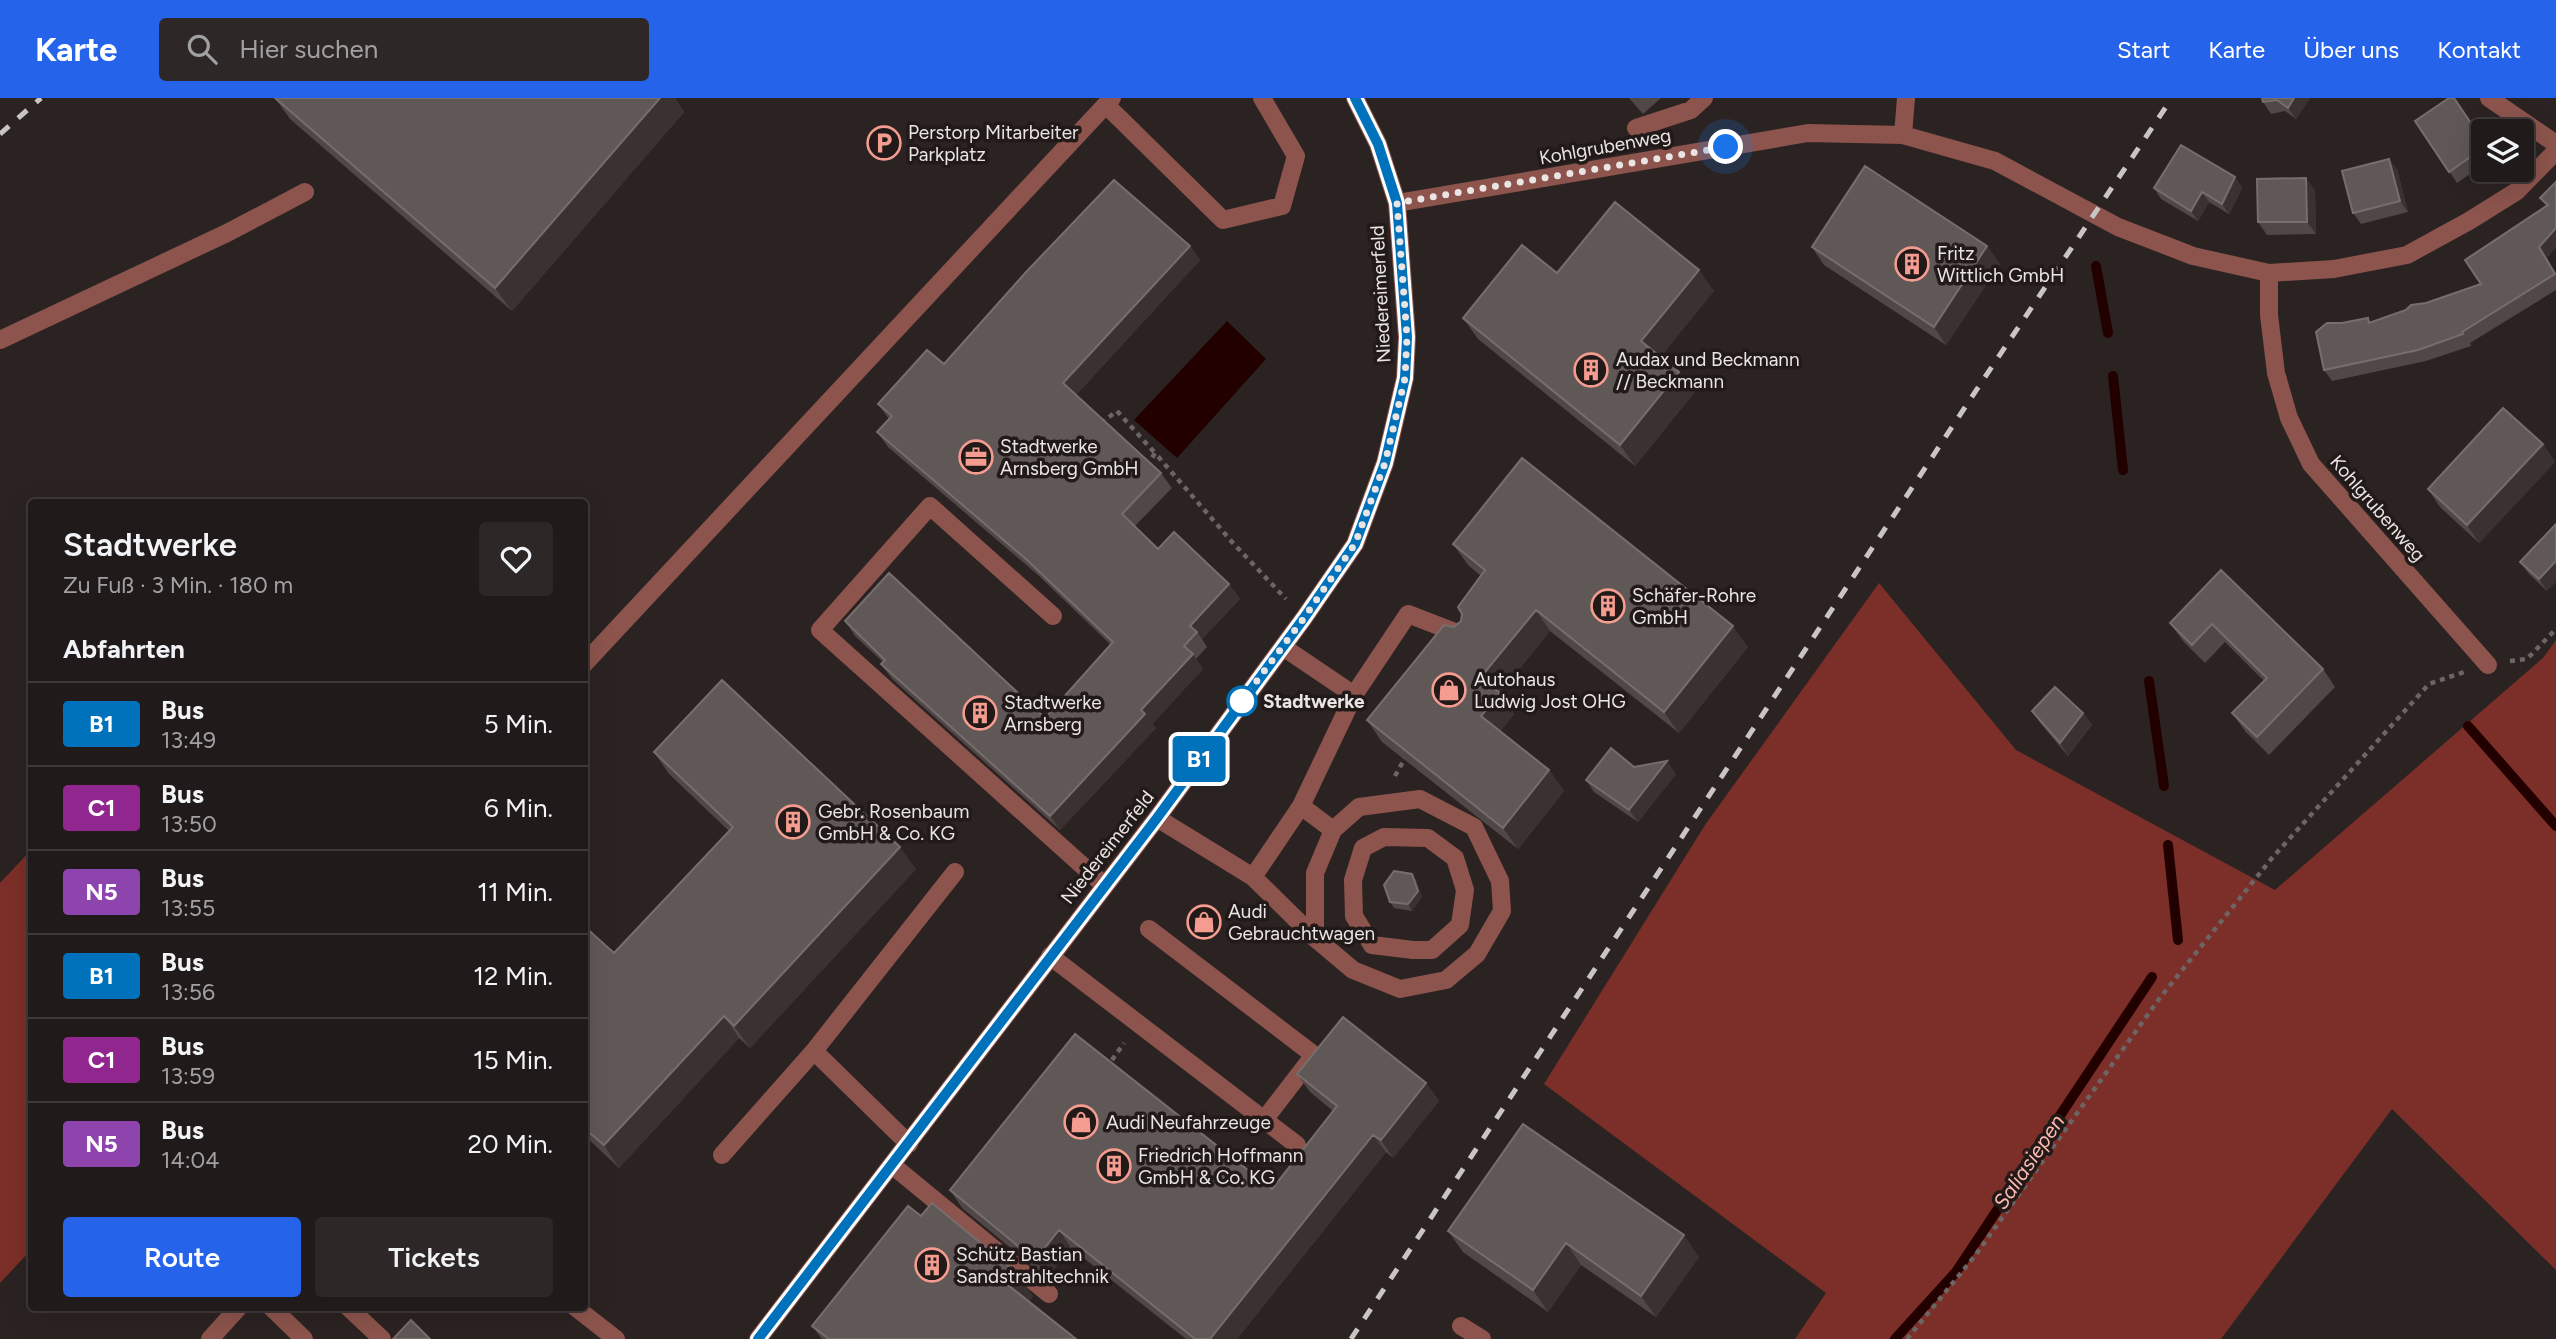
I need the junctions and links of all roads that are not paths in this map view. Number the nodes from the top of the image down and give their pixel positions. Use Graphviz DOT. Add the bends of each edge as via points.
graph roads {
  1 [pos="1262,98"];
  2 [pos="1354,98"];
  3 [pos="1704,98"];
  4 [pos="1906,98"];
  5 [pos="2489,98"];
  6 [pos="1109,101"];
  7 [pos="1636,128"];
  8 [pos="1903,135"];
  9 [pos="2556,144"];
  10 [pos="2556,151"];
  11 [pos="305,192"];
  12 [pos="1397,203"];
  13 [pos="2269,273"];
  14 [pos="0,340"];
  15 [pos="1053,616"];
  16 [pos="1466,636"];
  17 [pos="1283,647"];
  18 [pos="588,660"];
  19 [pos="2488,665"];
  20 [pos="1354,695"];
  21 [pos="1301,806"];
  22 [pos="1157,818"];
  23 [pos="1333,831"];
  24 [pos="955,872"];
  25 [pos="1253,877"];
  26 [pos="1104,885"];
  27 [pos="1149,929"];
  28 [pos="1315,938"];
  29 [pos="1372,945"];
  30 [pos="1050,956"];
  31 [pos="1353,970"];
  32 [pos="814,1051"];
  33 [pos="1264,1120"];
  34 [pos="909,1144"];
  35 [pos="1297,1145"];
  36 [pos="722,1155"];
  37 [pos="892,1165"];
  38 [pos="1049,1294"];
  39 [pos="235,1311"];
  40 [pos="275,1311"];
  41 [pos="352,1311"];
  42 [pos="580,1311"];
  43 [pos="1461,1326"];
  44 [pos="210,1339"];
  45 [pos="304,1339"];
  46 [pos="382,1339"];
  47 [pos="616,1339"];
  48 [pos="758,1339"];
  49 [pos="1482,1339"];
  1 -- 6 [label="street" via="1296,156 1282,206 1223,220"];
  2 -- 12 [label="street, Niedereimerfeld" via="1378,144"];
  3 -- 7 [label="street" via="1691,110"];
  4 -- 8 [label="street"];
  5 -- 9 [label="street"];
  6 -- 18 [label="street"];
  8 -- 12 [label="street, Kohlgrubenweg" via="1808,133"];
  8 -- 13 [label="street, Kohlgrubenweg" via="1995,161 2118,228 2193,256"];
  10 -- 13 [label="street, Kohlgrubenweg" via="2517,191 2407,255 2334,269"];
  11 -- 14 [label="street"];
  12 -- 17 [label="street, Niedereimerfeld" via="1405,378 1385,463 1355,544"];
  13 -- 19 [label="street, Kohlgrubenweg" via="2276,373 2289,418 2311,464"];
  15 -- 26 [label="street" via="930,506 820,631"];
  16 -- 20 [label="street" via="1408,614"];
  17 -- 20 [label="street"];
  17 -- 22 [label="street, Niedereimerfeld"];
  20 -- 21 [label="street"];
  21 -- 23 [label="street"];
  21 -- 25 [label="street"];
  22 -- 25 [label="street"];
  22 -- 26 [label="street, Niedereimerfeld"];
  23 -- 28 [label="street" via="1315,873"];
  23 -- 31 [label="street" via="1359,807 1420,799 1474,827 1500,881 1502,911 1477,954 1446,981 1400,989"];
  24 -- 32 [label="street"];
  25 -- 28 [label="street"];
  26 -- 30 [label="street, Niedereimerfeld"];
  27 -- 33 [label="street" via="1314,1055"];
  28 -- 31 [label="street"];
  29 -- 29 [label="street" via="1354,916 1353,880 1363,848 1384,837 1428,838 1455,858 1465,890 1460,925 1432,950"];
  29 -- 31 [label="street"];
  30 -- 33 [label="street"];
  30 -- 34 [label="street, Niedereimerfeld"];
  32 -- 34 [label="street"];
  32 -- 36 [label="street"];
  33 -- 35 [label="street"];
  34 -- 37 [label="street, Niedereimerfeld"];
  37 -- 38 [label="street"];
  37 -- 48 [label="street, Niedereimerfeld"];
  39 -- 44 [label="street"];
  40 -- 45 [label="street"];
  41 -- 46 [label="street"];
  42 -- 47 [label="street"];
  43 -- 49 [label="street"];
}
